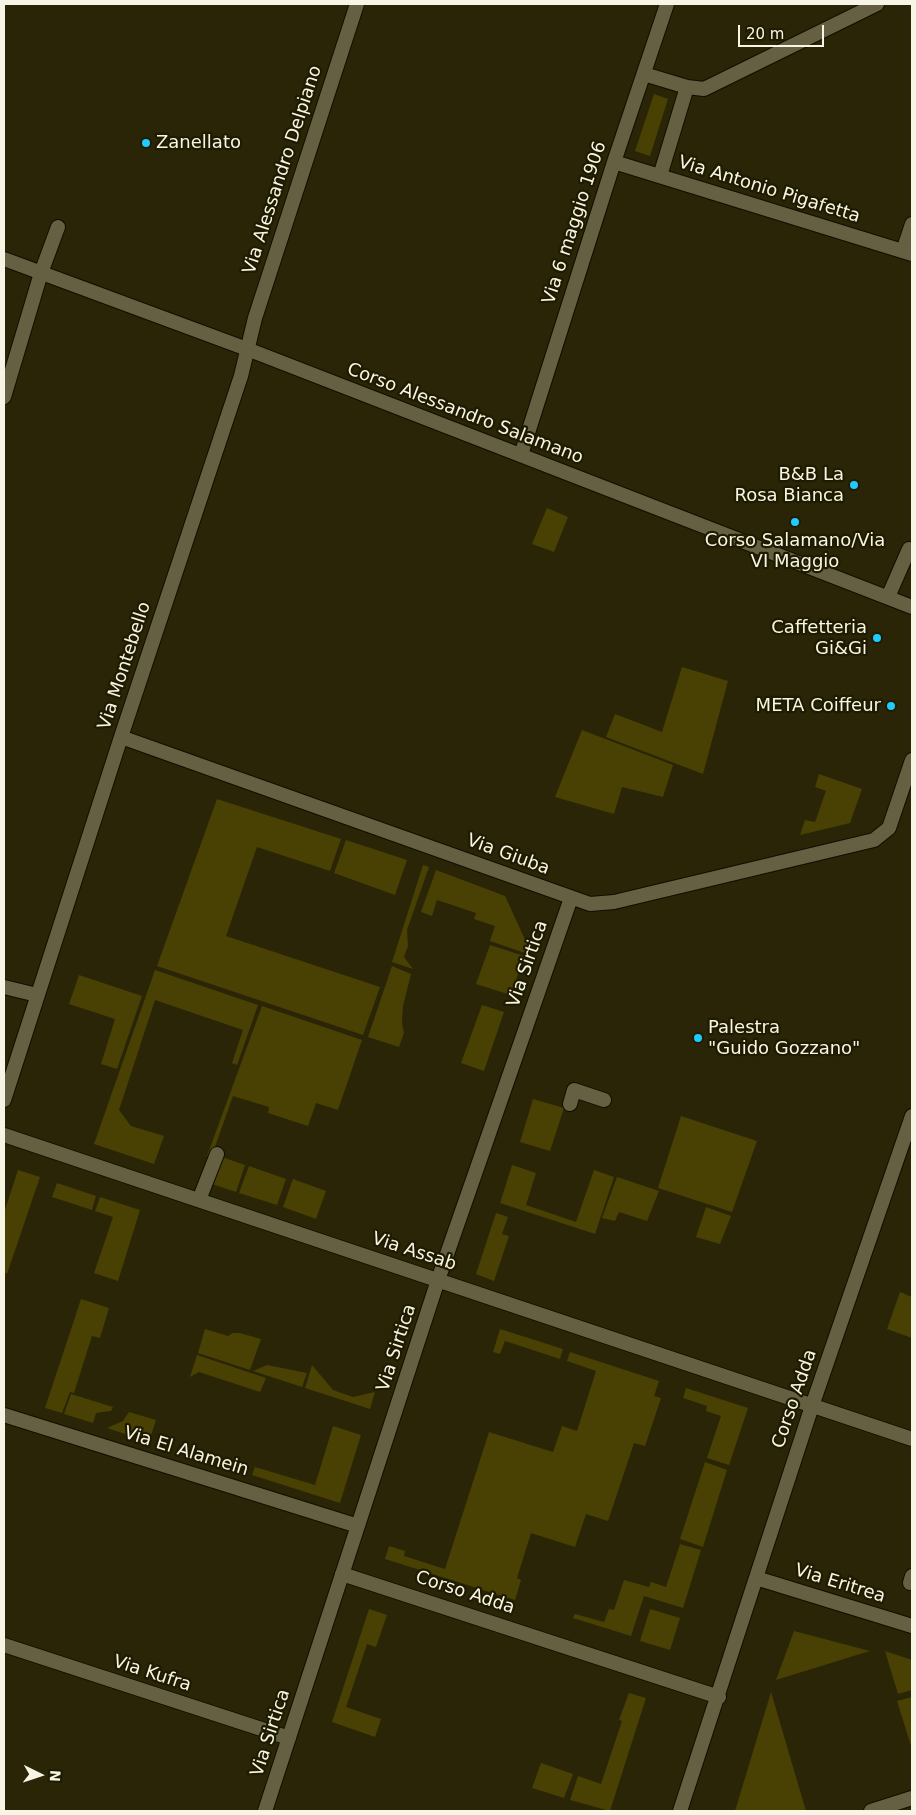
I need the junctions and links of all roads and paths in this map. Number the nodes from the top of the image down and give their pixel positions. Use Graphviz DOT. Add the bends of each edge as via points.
graph roads {
  1 [pos="357,4"];
  2 [pos="667,4"];
  3 [pos="875,4"];
  4 [pos="644,74"];
  5 [pos="687,87"];
  6 [pos="614,162"];
  7 [pos="660,176"];
  8 [pos="912,224"];
  9 [pos="58,227"];
  10 [pos="907,252"];
  11 [pos="4,259"];
  12 [pos="42,273"];
  13 [pos="247,349"];
  14 [pos="4,397"];
  15 [pos="521,455"];
  16 [pos="912,550"];
  17 [pos="888,597"];
  18 [pos="912,607"];
  19 [pos="121,737"];
  20 [pos="912,760"];
  21 [pos="570,898"];
  22 [pos="4,988"];
  23 [pos="38,995"];
  24 [pos="4,1100"];
  25 [pos="604,1100"];
  26 [pos="570,1104"];
  27 [pos="912,1116"];
  28 [pos="4,1136"];
  29 [pos="217,1154"];
  30 [pos="199,1200"];
  31 [pos="438,1280"];
  32 [pos="812,1406"];
  33 [pos="4,1414"];
  34 [pos="912,1439"];
  35 [pos="358,1526"];
  36 [pos="342,1574"];
  37 [pos="756,1578"];
  38 [pos="912,1626"];
  39 [pos="4,1645"];
  40 [pos="719,1697"];
  41 [pos="289,1738"];
  42 [pos="912,1798"];
  43 [pos="265,1811"];
  44 [pos="680,1811"];
  45 [pos="871,1811"];
  1 -- 13 [label="street, Via Alessandro Delpiano"];
  2 -- 4 [label="street, Via 6 maggio 1906"];
  3 -- 5 [label="street" via="704,89"];
  4 -- 5 [label="street"];
  4 -- 6 [label="street, Via 6 maggio 1906"];
  5 -- 7 [label="street"];
  6 -- 7 [label="street, Via Antonio Pigafetta"];
  6 -- 15 [label="street, Via 6 maggio 1906"];
  7 -- 10 [label="street, Via Antonio Pigafetta"];
  8 -- 10 [label="street"];
  9 -- 12 [label="street"];
  11 -- 12 [label="street, Corso Alessandro Salamano"];
  12 -- 13 [label="street, Corso Alessandro Salamano"];
  12 -- 14 [label="street"];
  13 -- 15 [label="street, Corso Alessandro Salamano"];
  13 -- 19 [label="street, Via Montebello" via="241,376"];
  15 -- 17 [label="street, Corso Alessandro Salamano"];
  16 -- 17 [label="street" via="909,549 901,564"];
  17 -- 18 [label="street, Corso Alessandro Salamano"];
  19 -- 21 [label="street, Via Giuba"];
  19 -- 23 [label="street, Via Montebello"];
  20 -- 21 [label="street, Via Giuba" via="889,828 874,840 614,902 590,904"];
  21 -- 31 [label="street, Via Sirtica"];
  22 -- 23 [label="street"];
  23 -- 24 [label="street, Via Montebello"];
  25 -- 26 [label="street" via="574,1090"];
  27 -- 32 [label="street, Corso Adda"];
  28 -- 30 [label="street, Via Assab"];
  29 -- 30 [label="street"];
  30 -- 31 [label="street, Via Assab"];
  31 -- 32 [label="street, Via Assab"];
  31 -- 35 [label="street, Via Sirtica"];
  32 -- 34 [label="street, Via Assab"];
  32 -- 37 [label="street, Corso Adda"];
  33 -- 35 [label="street, Via El Alamein"];
  35 -- 36 [label="street, Via Sirtica"];
  36 -- 40 [label="street, Corso Adda"];
  36 -- 41 [label="street, Via Sirtica"];
  37 -- 38 [label="street, Via Eritrea"];
  37 -- 40 [label="street, Corso Adda"];
  39 -- 41 [label="street, Via Kufra"];
  40 -- 44 [label="street, Corso Adda"];
  41 -- 43 [label="street, Via Sirtica"];
  42 -- 45 [label="street"];
}
